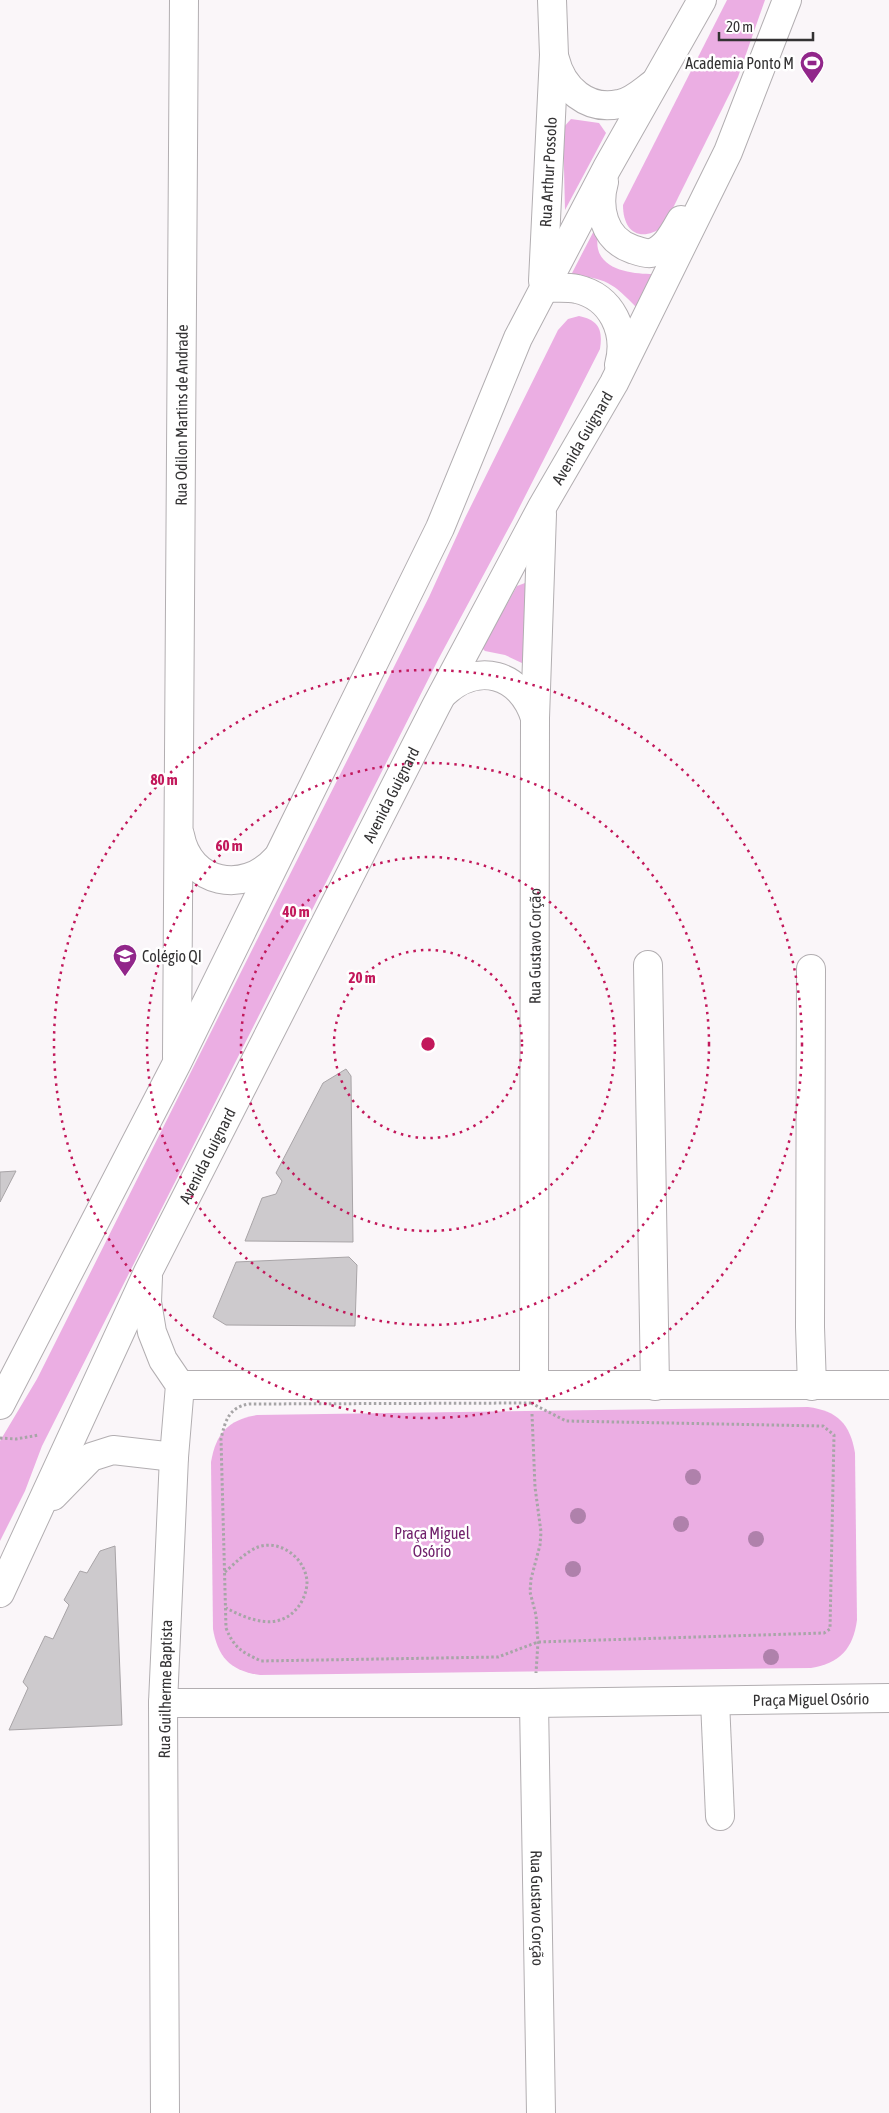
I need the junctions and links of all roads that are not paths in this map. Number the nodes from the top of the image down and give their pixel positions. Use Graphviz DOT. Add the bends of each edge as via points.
graph roads {
  1 [pos="184,0"];
  2 [pos="552,0"];
  3 [pos="702,0"];
  4 [pos="787,0"];
  5 [pos="802,0"];
  6 [pos="775,34"];
  7 [pos="554,55"];
  8 [pos="654,83"];
  9 [pos="728,152"];
  10 [pos="607,168"];
  11 [pos="546,288"];
  12 [pos="614,383"];
  13 [pos="542,507"];
  14 [pos="436,706"];
  15 [pos="535,718"];
  16 [pos="179,828"];
  17 [pos="278,856"];
  18 [pos="648,965"];
  19 [pos="811,969"];
  20 [pos="178,1063"];
  21 [pos="148,1272"];
  22 [pos="180,1386"];
  23 [pos="655,1386"];
  24 [pos="812,1386"];
  25 [pos="889,1386"];
  26 [pos="532,1394"];
  27 [pos="0,1405"];
  28 [pos="174,1457"];
  29 [pos="36,1516"];
  30 [pos="0,1593"];
  31 [pos="889,1698"];
  32 [pos="715,1701"];
  33 [pos="163,1703"];
  34 [pos="534,1704"];
  35 [pos="720,1816"];
  36 [pos="165,2113"];
  37 [pos="541,2113"];
  1 -- 16 [label="street, Rua Odilon Martins de Andrade"];
  2 -- 7 [label="street, Rua Arthur Possolo"];
  3 -- 8 [label="street"];
  4 -- 6 [label="street, Avenida Guignard"];
  5 -- 6 [label="street"];
  6 -- 9 [label="street, Avenida Guignard"];
  7 -- 8 [label="street, Rua Arthur Possolo" via="568,88 583,99 600,105 619,104 636,98"];
  7 -- 11 [label="street, Rua Arthur Possolo" via="542,274"];
  8 -- 10 [label="street"];
  9 -- 10 [label="street" via="715,162 670,240 650,253 627,247 606,226 600,196"];
  9 -- 12 [label="street, Avenida Guignard"];
  10 -- 11 [label="street"];
  11 -- 12 [label="street" via="583,291 600,300 617,319 622,344"];
  11 -- 17 [label="street" via="518,338 440,528"];
  12 -- 13 [label="street, Avenida Guignard"];
  13 -- 14 [label="street, Avenida Guignard"];
  13 -- 15 [label="street, Rua Gustavo Corção"];
  14 -- 15 [label="street" via="442,695 461,680 472,676 496,676 517,688 532,707"];
  14 -- 21 [label="street, Avenida Guignard"];
  15 -- 26 [label="street, Rua Gustavo Corção"];
  16 -- 17 [label="street, Rua Odilon Martins de Andrade" via="182,845 190,860 203,872 218,879 252,878 267,869"];
  16 -- 20 [label="street, Rua Odilon Martins de Andrade"];
  17 -- 20 [label="street"];
  18 -- 23 [label="street"];
  19 -- 24 [label="street"];
  20 -- 27 [label="street"];
  21 -- 22 [label="street" via="147,1302 152,1332 163,1360"];
  21 -- 29 [label="street, Avenida Guignard"];
  22 -- 26 [label="street"];
  22 -- 28 [label="street, Rua Guilherme Baptista"];
  23 -- 24 [label="street"];
  23 -- 26 [label="street"];
  24 -- 25 [label="street"];
  28 -- 29 [label="street" via="113,1450 91,1456"];
  28 -- 33 [label="street, Rua Guilherme Baptista"];
  29 -- 30 [label="street, Avenida Guignard"];
  31 -- 32 [label="street, Praça Miguel Osório"];
  32 -- 34 [label="street, Praça Miguel Osório"];
  32 -- 35 [label="street"];
  33 -- 34 [label="street, Praça Miguel Osório"];
  33 -- 36 [label="street, Rua Guilherme Baptista"];
  34 -- 37 [label="street, Rua Gustavo Corção"];
}
